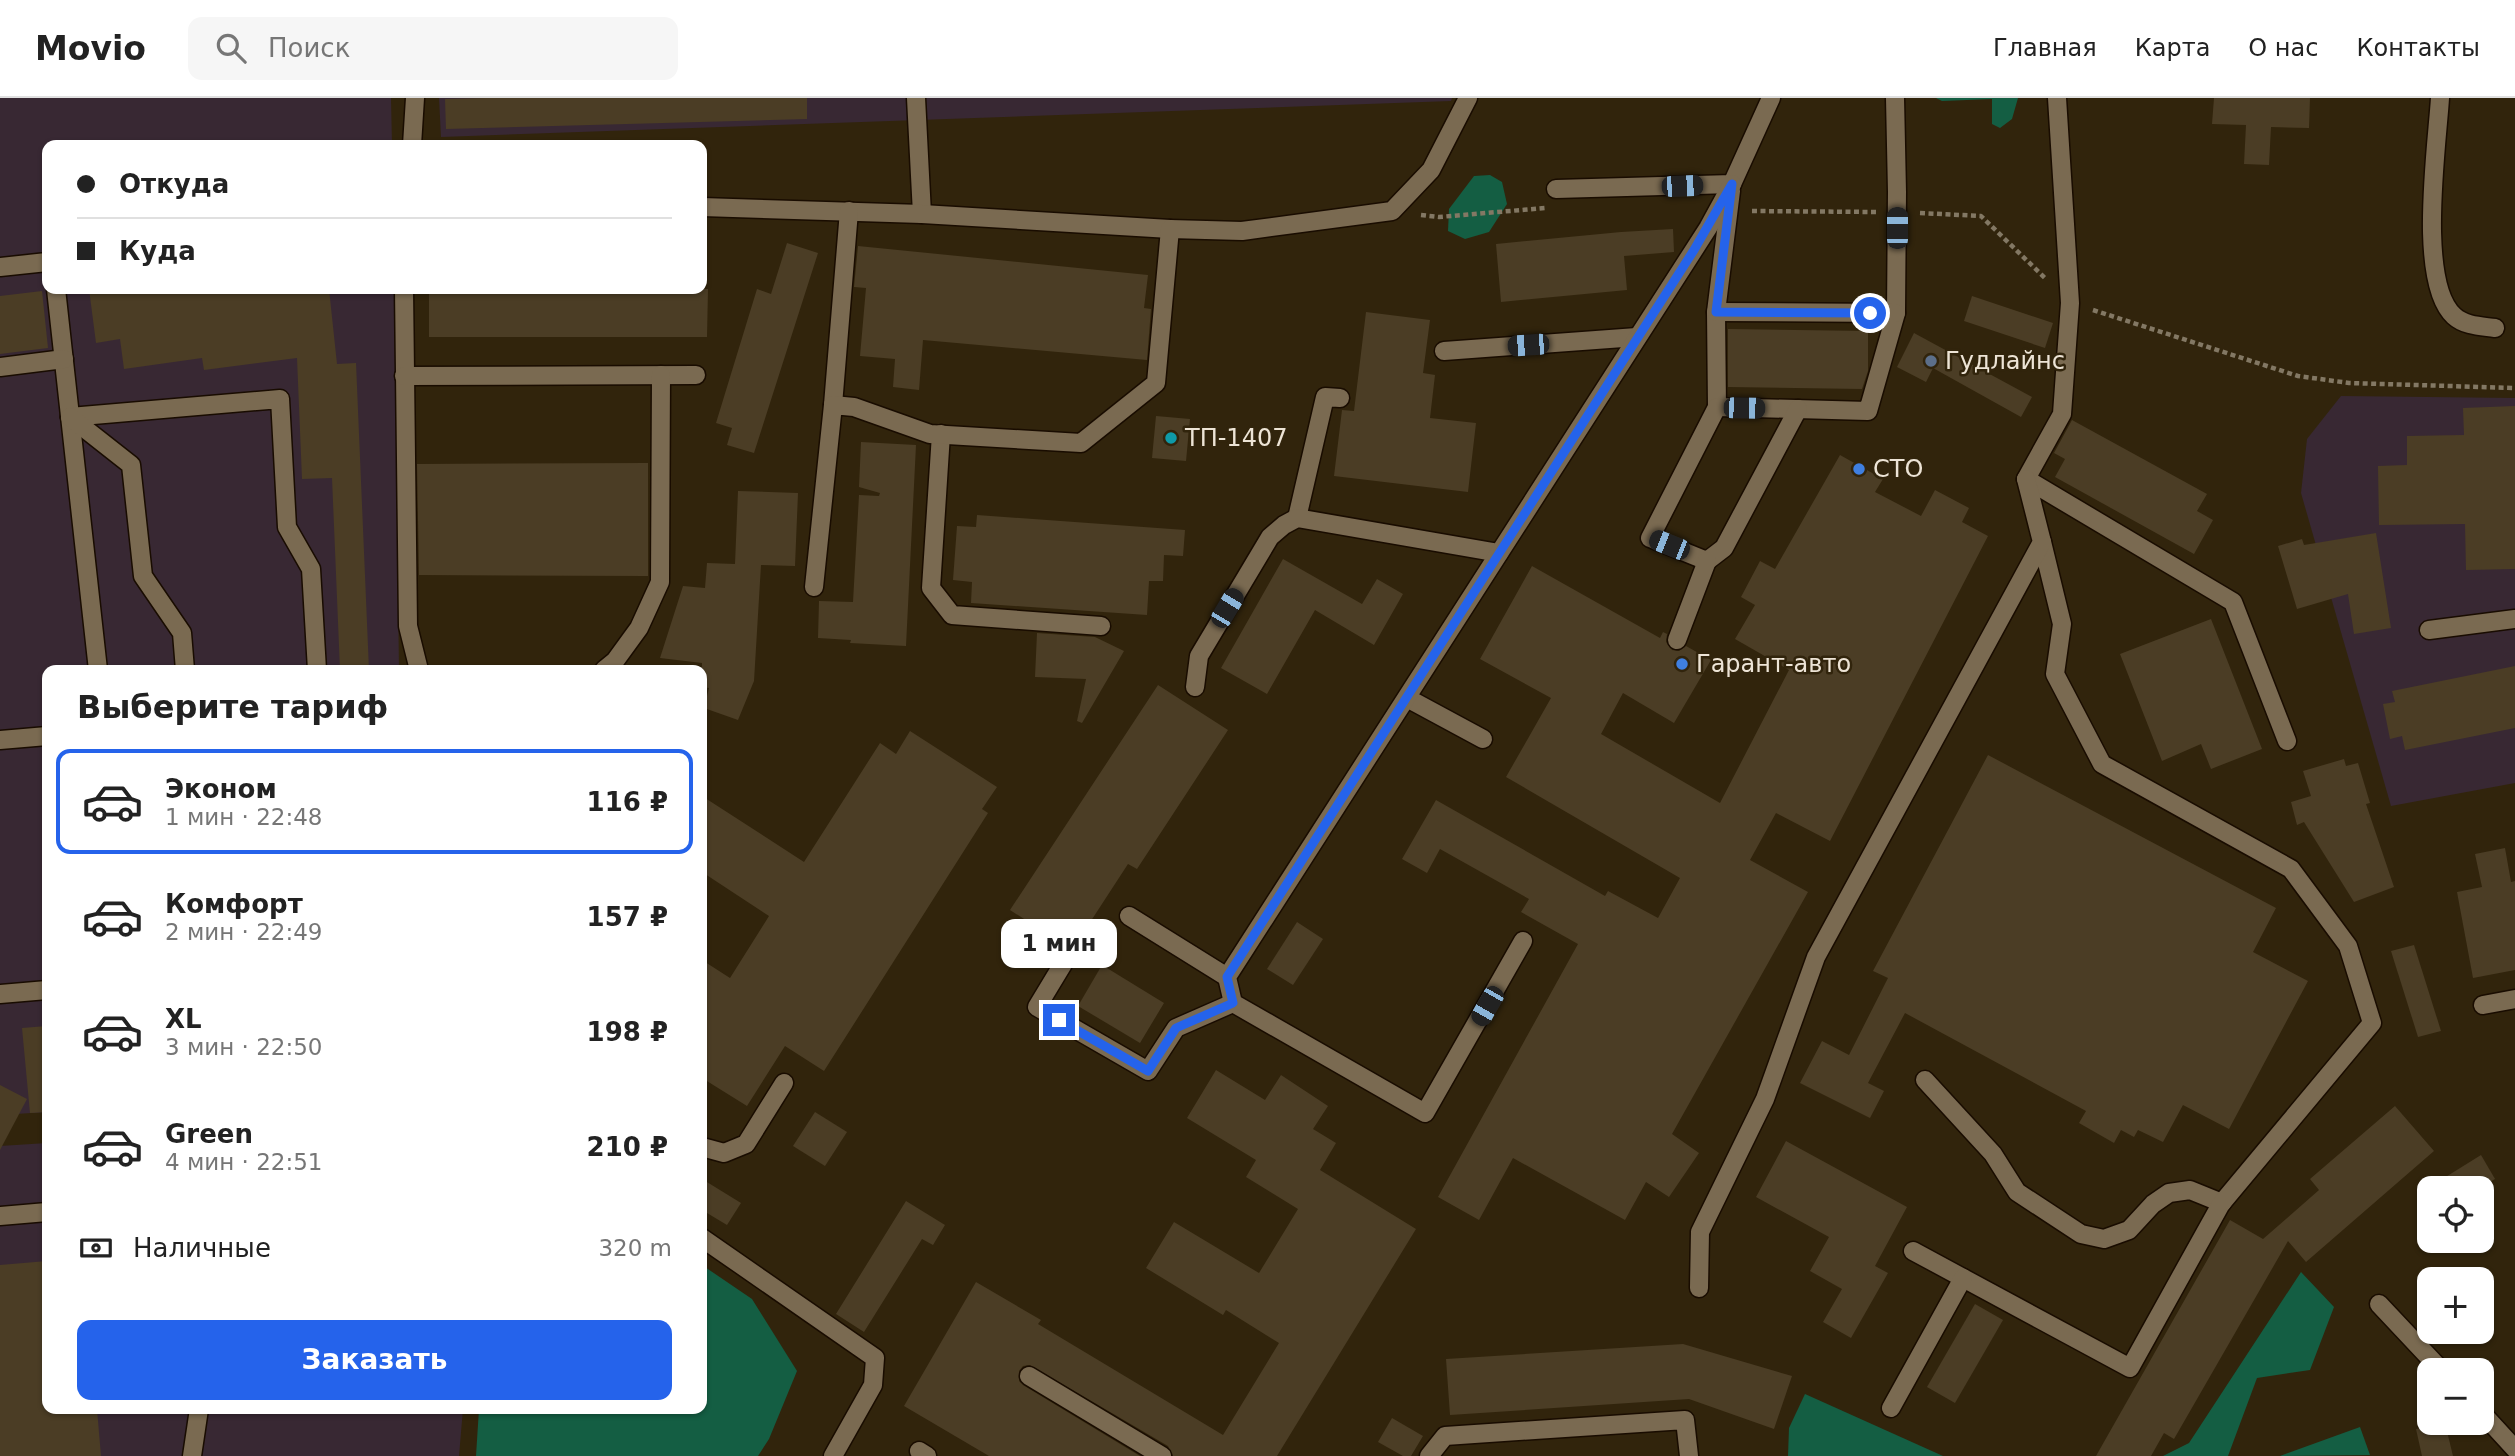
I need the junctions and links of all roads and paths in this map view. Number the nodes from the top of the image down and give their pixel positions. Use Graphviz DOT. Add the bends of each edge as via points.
graph roads {
  1 [pos="415,98"];
  2 [pos="916,98"];
  3 [pos="1468,98"];
  4 [pos="1771,98"];
  5 [pos="1895,98"];
  6 [pos="2057,98"];
  7 [pos="2440,98"];
  8 [pos="412,140"];
  9 [pos="1732,184"];
  10 [pos="1556,188"];
  11 [pos="707,207"];
  12 [pos="849,211"];
  13 [pos="1392,211"];
  14 [pos="1729,211"];
  15 [pos="1897,212"];
  16 [pos="922,214"];
  17 [pos="1170,229"];
  18 [pos="42,263"];
  19 [pos="0,267"];
  20 [pos="57,294"];
  21 [pos="404,294"];
  22 [pos="2070,303"];
  23 [pos="1716,312"];
  24 [pos="1896,313"];
  25 [pos="2495,328"];
  26 [pos="1637,338"];
  27 [pos="1444,351"];
  28 [pos="64,359"];
  29 [pos="0,367"];
  30 [pos="661,375"];
  31 [pos="696,375"];
  32 [pos="404,376"];
  33 [pos="2515,388"];
  34 [pos="1340,398"];
  35 [pos="833,405"];
  36 [pos="1717,407"];
  37 [pos="1798,409"];
  38 [pos="70,417"];
  39 [pos="941,434"];
  40 [pos="2026,479"];
  41 [pos="1297,518"];
  42 [pos="2042,542"];
  43 [pos="1499,554"];
  44 [pos="1707,561"];
  45 [pos="814,587"];
  46 [pos="2515,619"];
  47 [pos="1101,626"];
  48 [pos="2429,630"];
  49 [pos="1676,640"];
  50 [pos="97,665"];
  51 [pos="185,665"];
  52 [pos="317,665"];
  53 [pos="418,665"];
  54 [pos="610,665"];
  55 [pos="1195,687"];
  56 [pos="1407,698"];
  57 [pos="42,736"];
  58 [pos="1483,739"];
  59 [pos="0,740"];
  60 [pos="2287,741"];
  61 [pos="1129,916"];
  62 [pos="1523,941"];
  63 [pos="1063,964"];
  64 [pos="1227,977"];
  65 [pos="42,990"];
  66 [pos="0,994"];
  67 [pos="2515,999"];
  68 [pos="1233,1003"];
  69 [pos="2483,1005"];
  70 [pos="1925,1080"];
  71 [pos="784,1083"];
  72 [pos="707,1148"];
  73 [pos="2222,1203"];
  74 [pos="42,1212"];
  75 [pos="0,1216"];
  76 [pos="707,1240"];
  77 [pos="1913,1251"];
  78 [pos="1963,1278"];
  79 [pos="1699,1287"];
  80 [pos="2379,1304"];
  81 [pos="2430,1358"];
  82 [pos="1029,1376"];
  83 [pos="1891,1408"];
  84 [pos="198,1414"];
  85 [pos="2494,1426"];
  86 [pos="2515,1449"];
  87 [pos="192,1456"];
  88 [pos="833,1456"];
  89 [pos="1162,1456"];
  90 [pos="1429,1456"];
  91 [pos="1689,1456"];
  1 -- 8 [label="street"];
  2 -- 16 [label="street"];
  3 -- 13 [label="street" via="1431,170"];
  4 -- 9 [label="street"];
  5 -- 15 [label="street" via="1903,192"];
  6 -- 22 [label="street"];
  7 -- 25 [label="street" via="2432,226 2435,273 2442,301 2455,317 2470,325"];
  9 -- 10 [label="street"];
  9 -- 14 [label="street"];
  9 -- 26 [label="street"];
  10 -- 13 [label="path" via="1549,208 1439,217"];
  11 -- 12 [label="street"];
  12 -- 16 [label="street"];
  12 -- 35 [label="street"];
  13 -- 17 [label="street" via="1242,231"];
  14 -- 15 [label="path"];
  14 -- 23 [label="street"];
  15 -- 22 [label="path" via="1981,216"];
  15 -- 24 [label="street"];
  16 -- 17 [label="street"];
  17 -- 39 [label="street" via="1156,383 1081,443"];
  18 -- 19 [label="street"];
  20 -- 28 [label="street"];
  21 -- 32 [label="street"];
  22 -- 33 [label="path" via="2298,376 2349,383"];
  22 -- 40 [label="street" via="2062,414"];
  23 -- 24 [label="street"];
  23 -- 36 [label="street"];
  24 -- 37 [label="street" via="1868,411"];
  26 -- 27 [label="street"];
  26 -- 43 [label="street"];
  28 -- 29 [label="street"];
  28 -- 38 [label="street"];
  30 -- 31 [label="street"];
  30 -- 32 [label="street"];
  30 -- 54 [label="street" via="660,582 639,628"];
  32 -- 53 [label="street" via="408,626"];
  34 -- 41 [label="street" via="1325,397"];
  35 -- 39 [label="street" via="854,407"];
  35 -- 45 [label="street"];
  36 -- 37 [label="street"];
  36 -- 44 [label="street" via="1650,538"];
  37 -- 44 [label="street" via="1724,548"];
  38 -- 50 [label="street"];
  38 -- 51 [label="street" via="131,465 143,576 182,633"];
  38 -- 52 [label="street" via="280,400 287,527 312,569"];
  39 -- 47 [label="street" via="931,588 952,615"];
  40 -- 42 [label="street"];
  40 -- 60 [label="street" via="2233,602"];
  41 -- 43 [label="street"];
  41 -- 55 [label="street" via="1270,537 1199,656"];
  42 -- 73 [label="street" via="2062,624 2054,674 2102,764 2291,869 2348,946 2372,1023"];
  42 -- 79 [label="street" via="1816,957 1765,1099 1700,1232"];
  43 -- 56 [label="street"];
  44 -- 49 [label="street"];
  46 -- 48 [label="street"];
  56 -- 58 [label="street"];
  56 -- 64 [label="street"];
  57 -- 59 [label="street"];
  61 -- 64 [label="street"];
  62 -- 68 [label="street" via="1425,1113"];
  63 -- 68 [label="street" via="1037,1007 1148,1071 1176,1028"];
  64 -- 68 [label="street"];
  65 -- 66 [label="street"];
  67 -- 69 [label="street"];
  70 -- 73 [label="street" via="1993,1154 2017,1192 2081,1234 2104,1239 2129,1230 2169,1193 2190,1190"];
  71 -- 72 [label="street" via="746,1144 724,1153"];
  73 -- 78 [label="street" via="2130,1368"];
  74 -- 75 [label="street"];
  76 -- 88 [label="street" via="875,1358 873,1385"];
  77 -- 78 [label="street"];
  78 -- 83 [label="street"];
  80 -- 81 [label="street"];
  82 -- 89 [label="street"];
  84 -- 87 [label="street"];
  85 -- 86 [label="street"];
  90 -- 91 [label="street" via="1445,1436 1685,1420"];
}
